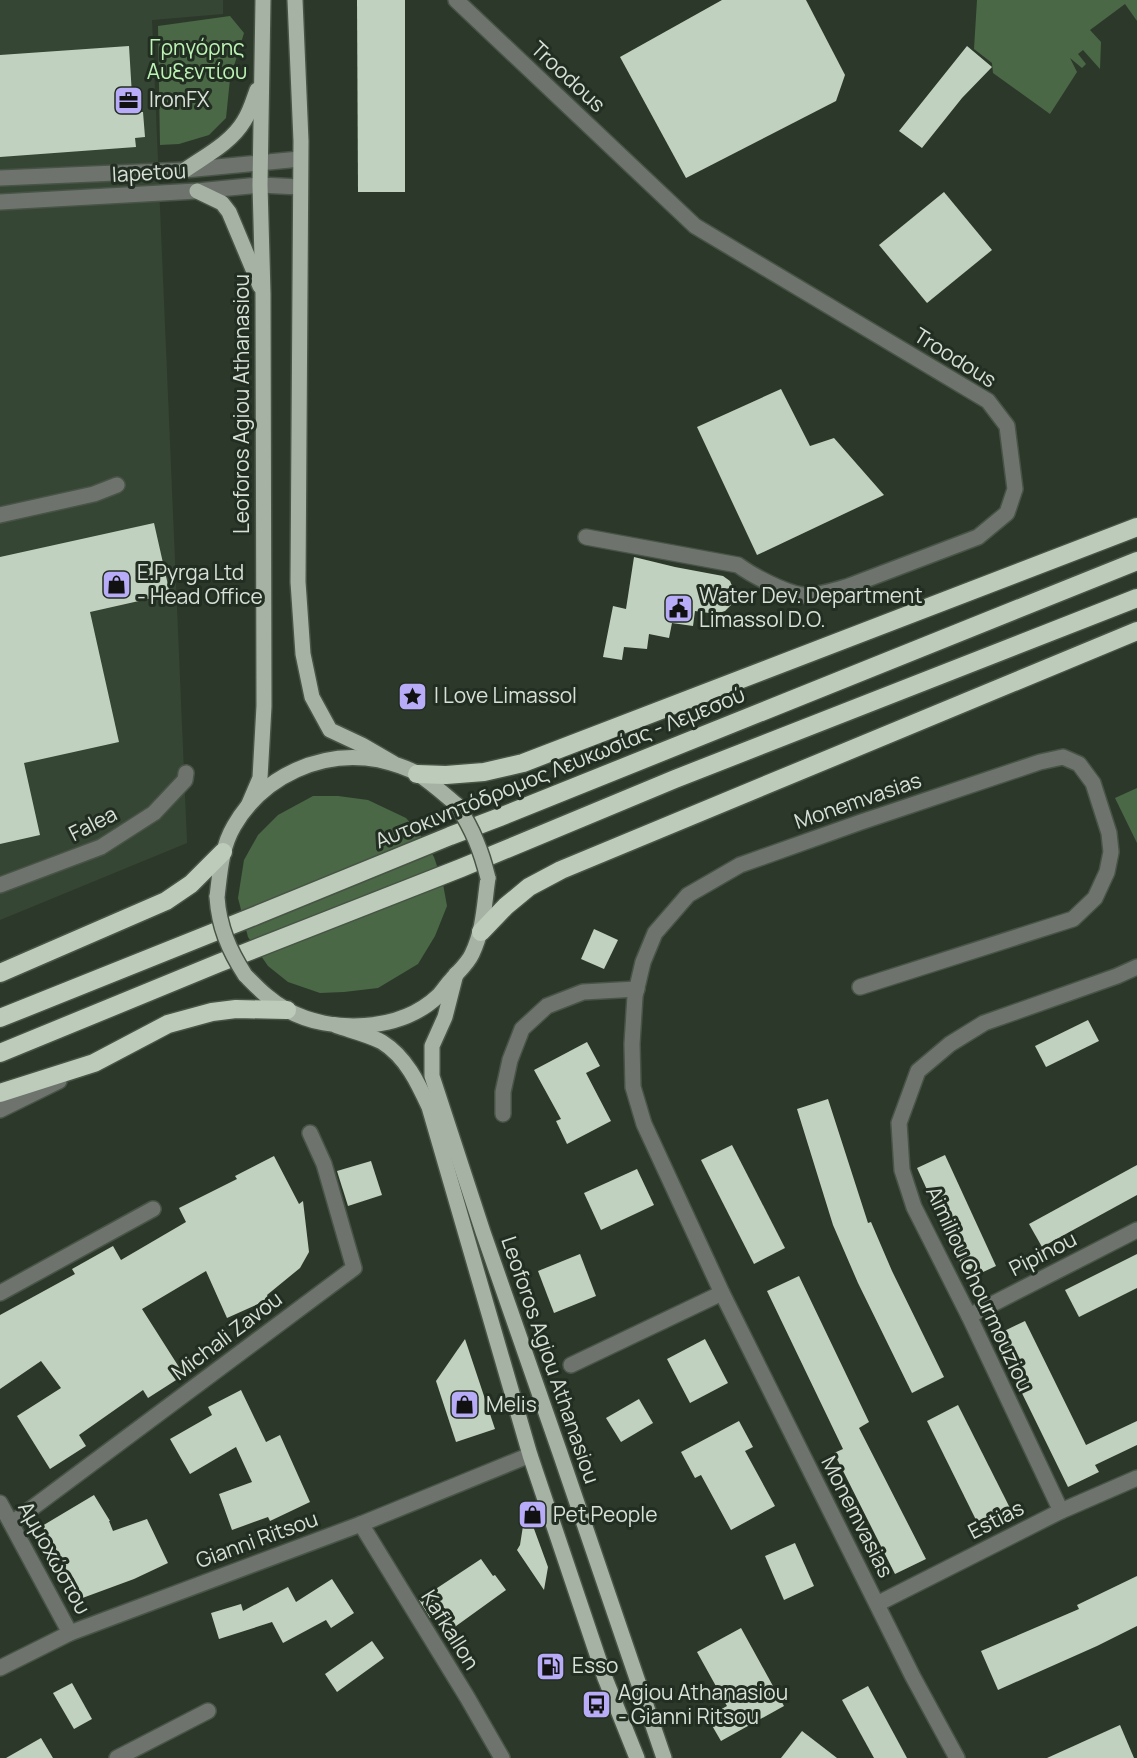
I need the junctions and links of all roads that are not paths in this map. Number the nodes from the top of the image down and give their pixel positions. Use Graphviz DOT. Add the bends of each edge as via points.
graph roads {
  1 [pos="263,0"];
  2 [pos="295,0"];
  3 [pos="456,0"];
  4 [pos="261,81"];
  5 [pos="300,159"];
  6 [pos="261,162"];
  7 [pos="185,170"];
  8 [pos="0,178"];
  9 [pos="260,185"];
  10 [pos="300,186"];
  11 [pos="197,191"];
  12 [pos="0,202"];
  13 [pos="263,294"];
  14 [pos="117,485"];
  15 [pos="0,515"];
  16 [pos="1137,526"];
  17 [pos="586,537"];
  18 [pos="1137,561"];
  19 [pos="1137,598"];
  20 [pos="1137,631"];
  21 [pos="393,763"];
  22 [pos="186,773"];
  23 [pos="417,774"];
  24 [pos="248,806"];
  25 [pos="223,852"];
  26 [pos="0,885"];
  27 [pos="481,932"];
  28 [pos="1137,967"];
  29 [pos="0,973"];
  30 [pos="456,974"];
  31 [pos="860,987"];
  32 [pos="637,989"];
  33 [pos="287,1010"];
  34 [pos="0,1018"];
  35 [pos="337,1026"];
  36 [pos="0,1053"];
  37 [pos="94,1063"];
  38 [pos="0,1093"];
  39 [pos="0,1110"];
  40 [pos="503,1114"];
  41 [pos="310,1133"];
  42 [pos="153,1209"];
  43 [pos="1137,1230"];
  44 [pos="0,1293"];
  45 [pos="722,1293"];
  46 [pos="969,1316"];
  47 [pos="571,1365"];
  48 [pos="530,1455"];
  49 [pos="1137,1478"];
  50 [pos="0,1503"];
  51 [pos="1061,1511"];
  52 [pos="12,1523"];
  53 [pos="361,1524"];
  54 [pos="877,1604"];
  55 [pos="70,1633"];
  56 [pos="0,1668"];
  57 [pos="208,1711"];
  58 [pos="117,1758"];
  59 [pos="502,1758"];
  60 [pos="637,1758"];
  61 [pos="664,1758"];
  62 [pos="957,1758"];
  1 -- 4 [label="main road, Leoforos Agiou Athanasiou"];
  2 -- 5 [label="main road"];
  3 -- 17 [label="street, Troodous" via="695,226 988,401 1007,426 1015,489 1007,513 978,537 830,592 804,595 738,565"];
  4 -- 6 [label="main road, Leoforos Agiou Athanasiou"];
  4 -- 7 [label="main road" via="244,122 225,143"];
  5 -- 6 [label="street, Iapetou"];
  5 -- 10 [label="main road"];
  6 -- 7 [label="street, Iapetou"];
  6 -- 9 [label="main road, Leoforos Agiou Athanasiou"];
  7 -- 8 [label="street, Iapetou"];
  9 -- 10 [label="street, Iapetou"];
  9 -- 11 [label="street, Iapetou"];
  9 -- 13 [label="main road, Leoforos Agiou Athanasiou"];
  10 -- 21 [label="main road" via="298,582 303,654 312,697 330,730"];
  11 -- 12 [label="street, Iapetou"];
  11 -- 13 [label="main road" via="222,203 229,212"];
  13 -- 24 [label="main road, Leoforos Agiou Athanasiou" via="264,706 260,778"];
  14 -- 15 [label="street" via="94,494"];
  16 -- 23 [label="highway" via="523,764 484,772"];
  18 -- 34 [label="highway, Αυτοκινητόδρομος Λευκωσίας - Λεμεσού"];
  19 -- 36 [label="highway" via="675,779"];
  20 -- 27 [label="highway" via="561,870 530,887"];
  21 -- 23 [label="main road"];
  21 -- 24 [label="main road" via="340,758 314,763 267,787"];
  22 -- 26 [label="street, Falea" via="154,813 101,847"];
  23 -- 27 [label="main road, bridge" via="458,805 472,829 488,878"];
  24 -- 25 [label="main road" via="233,827"];
  25 -- 29 [label="highway" via="191,884 166,901"];
  25 -- 33 [label="main road, bridge" via="217,897 222,930 232,955 265,996"];
  27 -- 30 [label="main road" via="471,957"];
  28 -- 46 [label="street, Aimiliou Chourmouziou" via="984,1023 950,1044 918,1071 899,1123 902,1170 914,1207"];
  30 -- 35 [label="main road" via="437,997 415,1012 390,1022"];
  30 -- 61 [label="main road, Leoforos Agiou Athanasiou" via="445,1017 432,1046 432,1076"];
  31 -- 32 [label="street, Monemvasias" via="1073,919 1095,898 1112,852 1093,783 1079,764 1063,757 1040,762 740,865 688,896 655,933"];
  32 -- 40 [label="street" via="583,992 547,1006 522,1029 510,1060"];
  32 -- 45 [label="street, Monemvasias" via="633,1087 644,1124"];
  33 -- 35 [label="main road" via="311,1021"];
  33 -- 37 [label="highway" via="237,1009 168,1024"];
  35 -- 48 [label="main road, Leoforos Agiou Athanasiou" via="382,1042 402,1059 425,1098"];
  37 -- 38 [label="highway"];
  37 -- 39 [label="street"];
  41 -- 52 [label="street, Michali Zavou" via="324,1164 354,1268"];
  42 -- 44 [label="street"];
  43 -- 46 [label="street, Pipinou"];
  45 -- 47 [label="street"];
  45 -- 54 [label="street, Monemvasias"];
  46 -- 51 [label="street, Aimiliou Chourmouziou"];
  48 -- 53 [label="street, Gianni Ritsou"];
  48 -- 60 [label="main road, Leoforos Agiou Athanasiou" via="598,1657"];
  49 -- 51 [label="street, Estias"];
  50 -- 52 [label="street, Αμμοχώστου"];
  51 -- 54 [label="street, Estias"];
  52 -- 55 [label="street, Αμμοχώστου"];
  53 -- 55 [label="street, Gianni Ritsou"];
  53 -- 59 [label="street, Kafkallon"];
  54 -- 62 [label="street, Monemvasias"];
  55 -- 56 [label="street, Gianni Ritsou"];
  57 -- 58 [label="street"];
}
